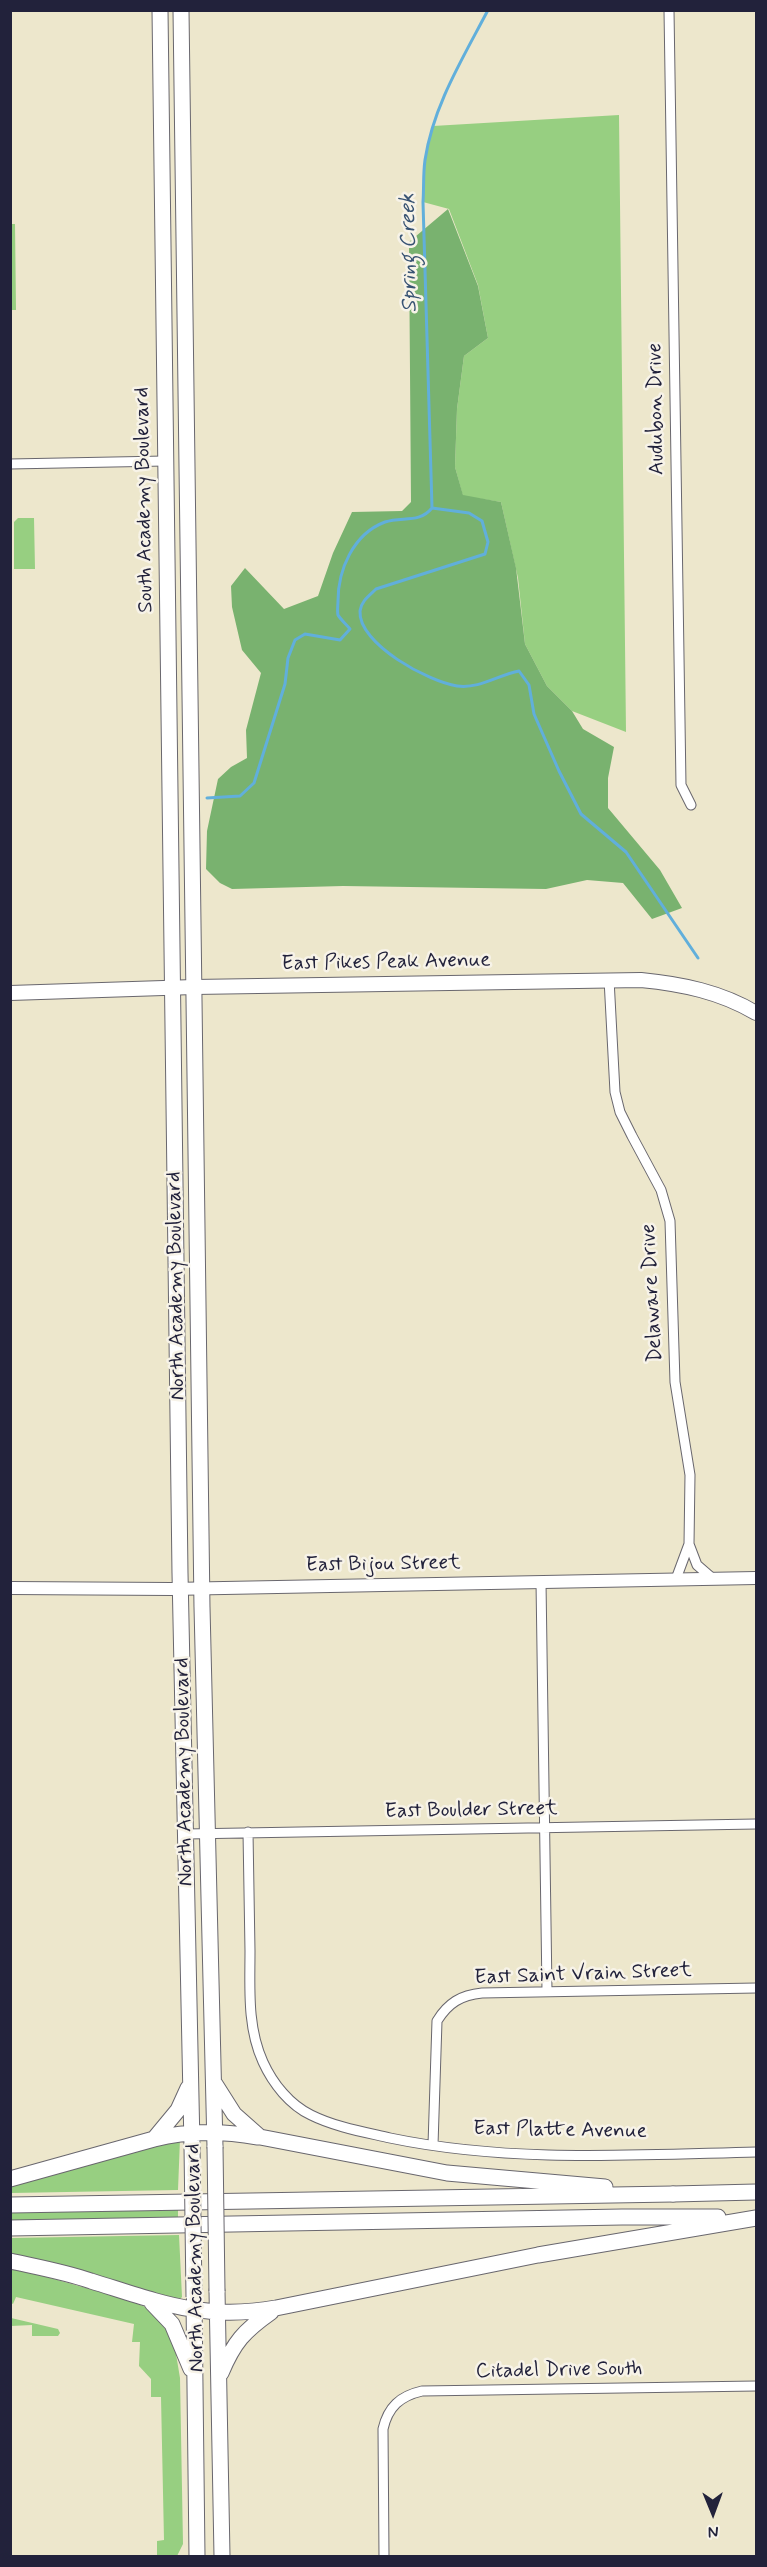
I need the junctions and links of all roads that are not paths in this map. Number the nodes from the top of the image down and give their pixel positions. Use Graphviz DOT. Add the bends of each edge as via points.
graph roads {
  1 [pos="160,10"];
  2 [pos="181,10"];
  3 [pos="669,10"];
  4 [pos="165,461"];
  5 [pos="10,464"];
  6 [pos="691,805"];
  7 [pos="609,980"];
  8 [pos="194,987"];
  9 [pos="173,988"];
  10 [pos="10,993"];
  11 [pos="756,1013"];
  12 [pos="689,1544"];
  13 [pos="712,1578"];
  14 [pos="756,1578"];
  15 [pos="676,1579"];
  16 [pos="541,1582"];
  17 [pos="10,1588"];
  18 [pos="202,1588"];
  19 [pos="181,1589"];
  20 [pos="756,1824"];
  21 [pos="545,1828"];
  22 [pos="248,1833"];
  23 [pos="186,1834"];
  24 [pos="207,1834"];
  25 [pos="756,1988"];
  26 [pos="547,1991"];
  27 [pos="191,2082"];
  28 [pos="214,2082"];
  29 [pos="260,2138"];
  30 [pos="154,2139"];
  31 [pos="192,2139"];
  32 [pos="215,2140"];
  33 [pos="433,2145"];
  34 [pos="756,2152"];
  35 [pos="10,2179"];
  36 [pos="756,2192"];
  37 [pos="673,2194"];
  38 [pos="10,2205"];
  39 [pos="756,2218"];
  40 [pos="10,2228"];
  41 [pos="10,2260"];
  42 [pos="150,2301"];
  43 [pos="194,2304"];
  44 [pos="276,2308"];
  45 [pos="218,2314"];
  46 [pos="195,2377"];
  47 [pos="219,2378"];
  48 [pos="756,2386"];
  49 [pos="197,2556"];
  50 [pos="222,2556"];
  51 [pos="384,2556"];
  1 -- 4 [label="main road, South Academy Boulevard"];
  2 -- 8 [label="main road, South Academy Boulevard"];
  3 -- 6 [label="street, Audubon Drive" via="681,785"];
  4 -- 5 [label="street"];
  4 -- 9 [label="main road, South Academy Boulevard"];
  7 -- 8 [label="main road, East Pikes Peak Avenue"];
  7 -- 11 [label="main road, East Pikes Peak Avenue" via="686,986"];
  7 -- 12 [label="street, Delaware Drive" via="615,1092 620,1112 661,1190 671,1229 675,1382 690,1476"];
  8 -- 9 [label="main road, East Pikes Peak Avenue"];
  8 -- 18 [label="main road, North Academy Boulevard"];
  9 -- 10 [label="main road, East Pikes Peak Avenue"];
  9 -- 19 [label="main road, North Academy Boulevard"];
  12 -- 13 [label="street, Delaware Drive" via="697,1565"];
  12 -- 15 [label="street, Delaware Drive"];
  13 -- 14 [label="street, East Bijou Street"];
  13 -- 15 [label="street, East Bijou Street"];
  15 -- 16 [label="street, East Bijou Street"];
  16 -- 18 [label="street, East Bijou Street"];
  16 -- 21 [label="street"];
  17 -- 19 [label="street, East Bijou Street"];
  18 -- 19 [label="street, East Bijou Street"];
  18 -- 24 [label="main road, North Academy Boulevard"];
  19 -- 23 [label="main road, North Academy Boulevard"];
  20 -- 21 [label="street, East Boulder Street"];
  21 -- 22 [label="street, East Boulder Street"];
  21 -- 26 [label="street"];
  22 -- 24 [label="street, East Boulder Street"];
  22 -- 33 [label="street, East Platte Avenue" via="251,2015 254,2037 268,2071 292,2103 321,2120"];
  23 -- 24 [label="street, East Boulder Street"];
  23 -- 27 [label="main road, North Academy Boulevard"];
  24 -- 28 [label="main road, North Academy Boulevard"];
  25 -- 26 [label="street, East Saint Vrain Street"];
  26 -- 33 [label="street, East Saint Vrain Street" via="471,1994 453,2001 443,2012 436,2031"];
  27 -- 30 [label="main road" via="178,2110"];
  27 -- 31 [label="main road, North Academy Boulevard"];
  28 -- 29 [label="main road" via="234,2114"];
  28 -- 32 [label="main road, North Academy Boulevard"];
  29 -- 32 [label="main road"];
  29 -- 37 [label="main road" via="447,2174"];
  30 -- 31 [label="main road"];
  30 -- 35 [label="main road"];
  31 -- 32 [label="main road"];
  31 -- 43 [label="main road, North Academy Boulevard, bridge"];
  32 -- 45 [label="main road, North Academy Boulevard, bridge"];
  33 -- 34 [label="street, East Platte Avenue" via="536,2156"];
  36 -- 37 [label="main road"];
  37 -- 38 [label="main road"];
  39 -- 40 [label="main road"];
  39 -- 44 [label="main road" via="538,2255"];
  41 -- 42 [label="main road" via="89,2280"];
  42 -- 43 [label="main road"];
  42 -- 46 [label="main road" via="172,2324"];
  43 -- 45 [label="main road"];
  43 -- 46 [label="main road, North Academy Boulevard"];
  44 -- 45 [label="main road"];
  44 -- 47 [label="main road" via="242,2334"];
  45 -- 47 [label="main road, North Academy Boulevard"];
  46 -- 49 [label="main road, North Academy Boulevard"];
  47 -- 50 [label="main road, North Academy Boulevard"];
  48 -- 51 [label="street, Citadel Drive South" via="422,2391 404,2396 385,2420 383,2429"];
}
